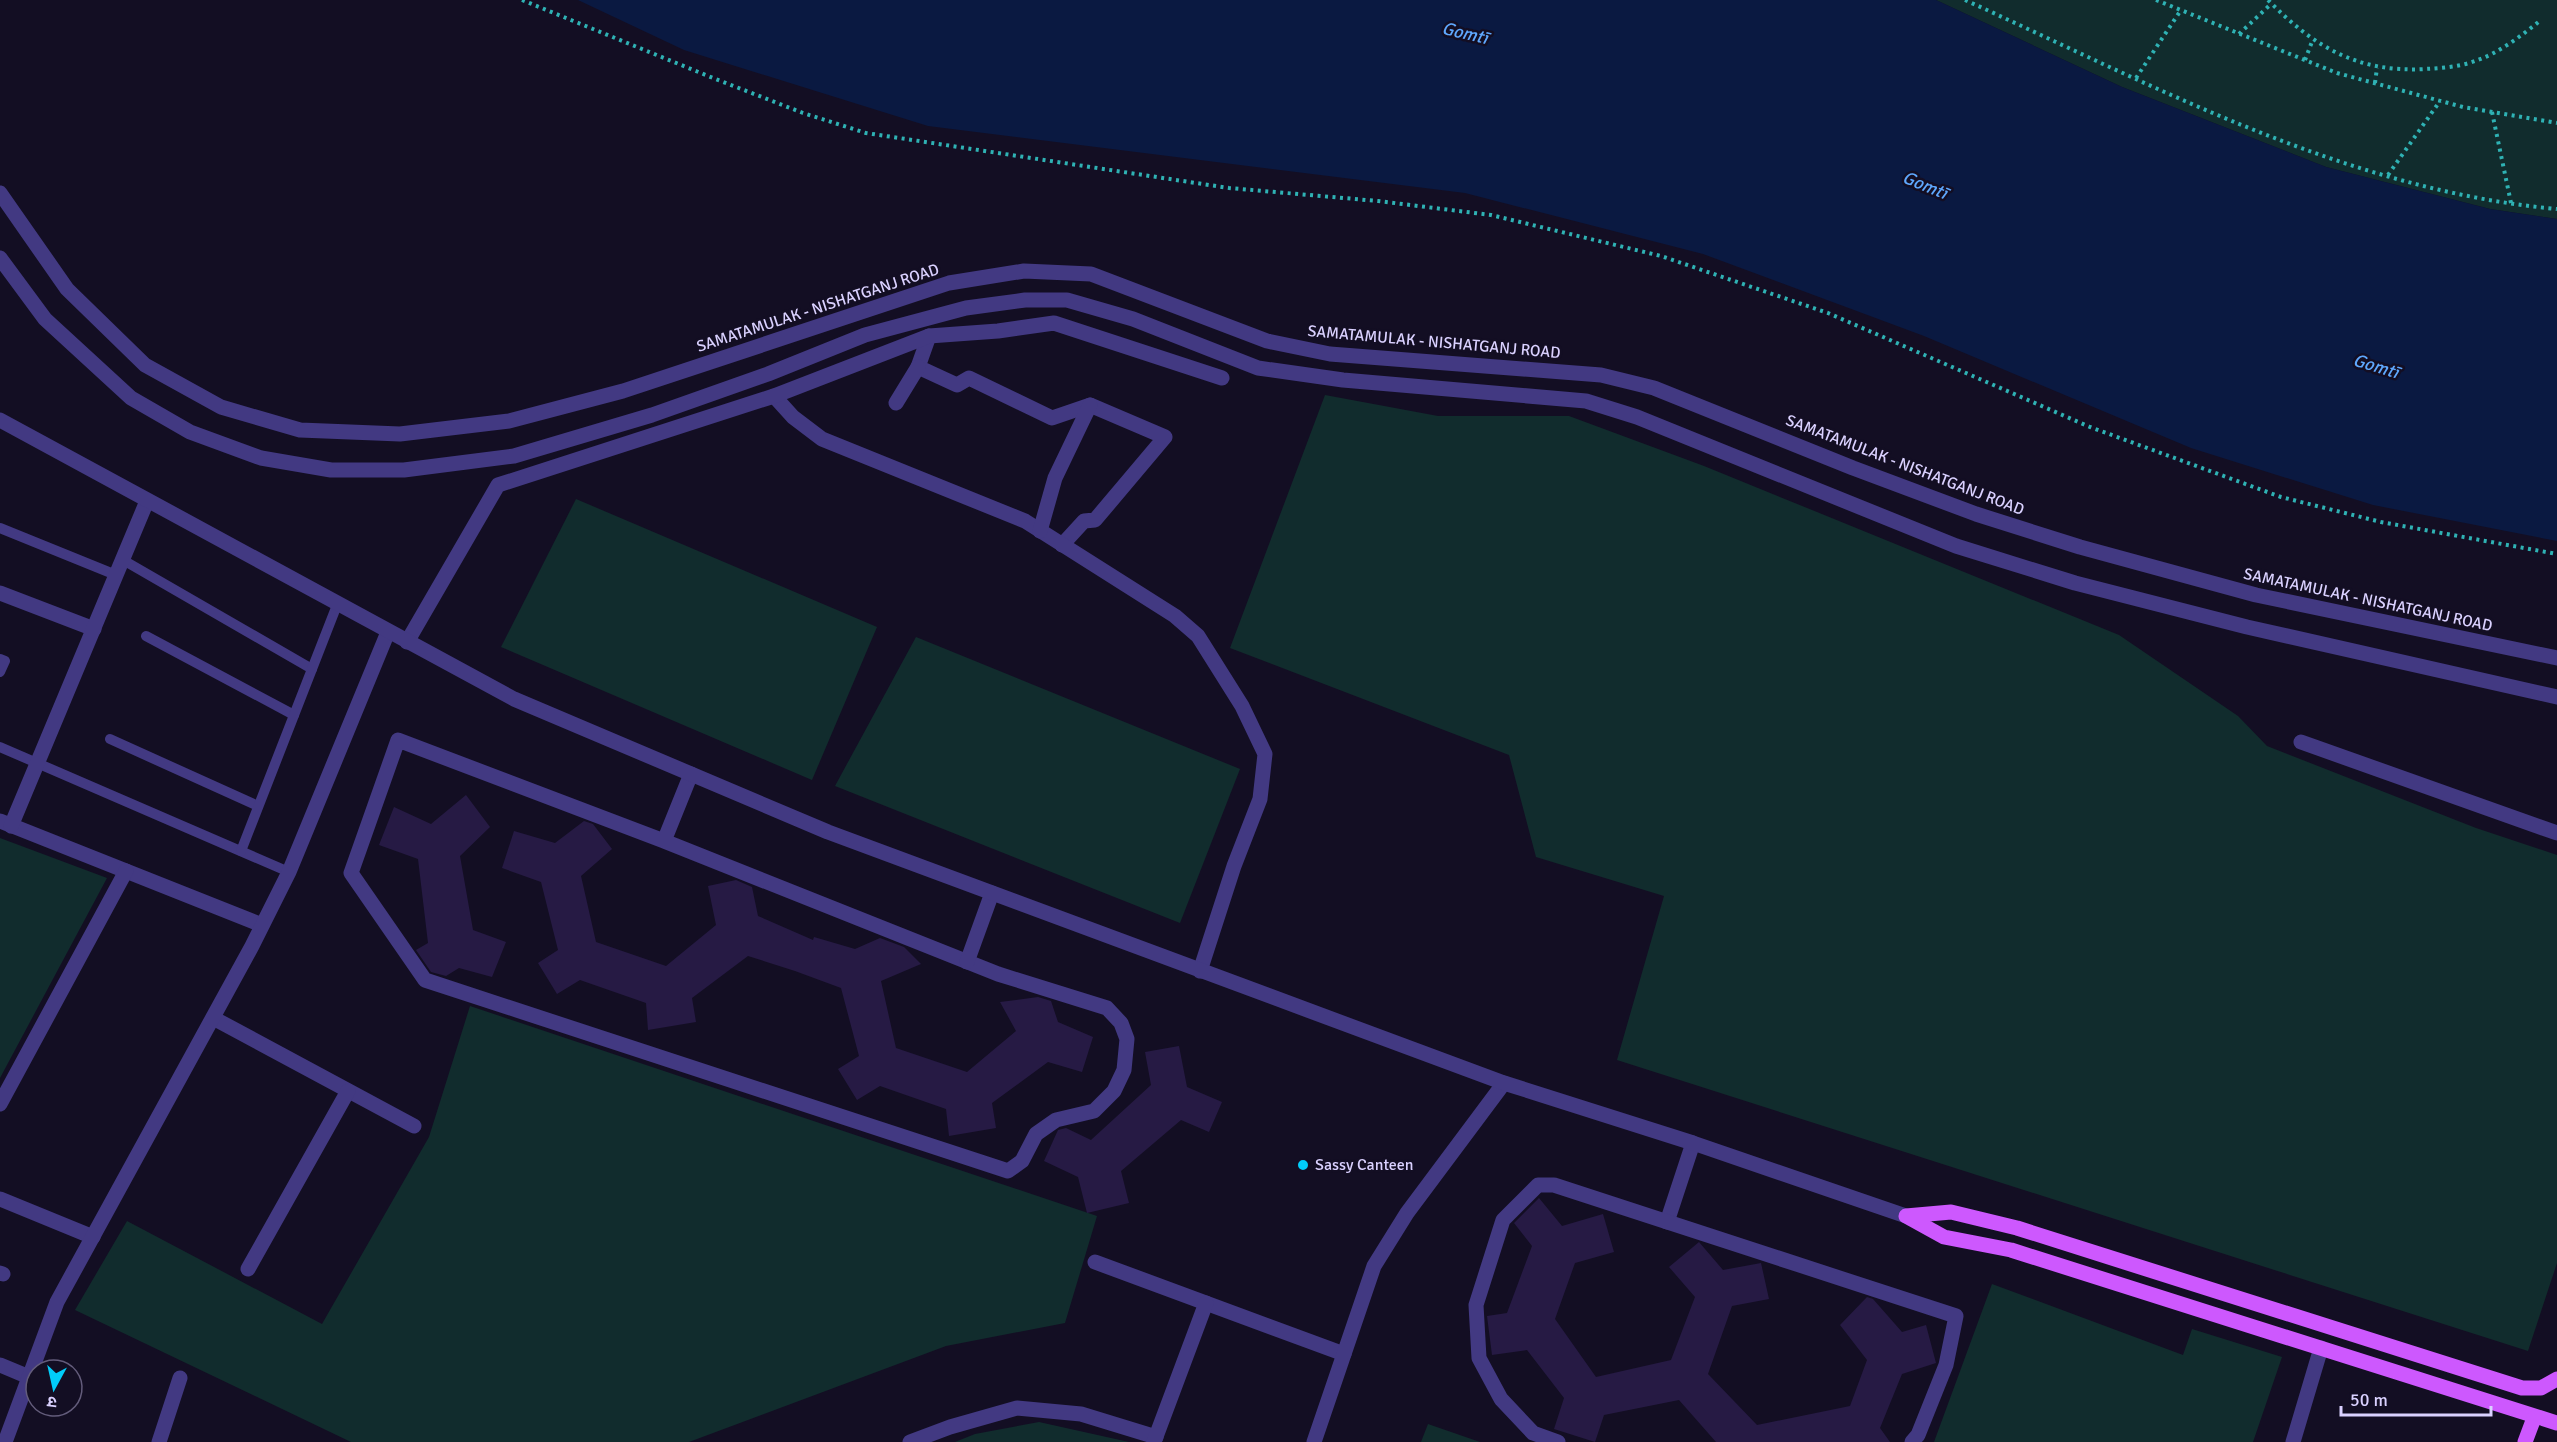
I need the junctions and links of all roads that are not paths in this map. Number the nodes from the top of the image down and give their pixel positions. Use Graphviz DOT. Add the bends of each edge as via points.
graph roads {
  1 [pos="0,193"];
  2 [pos="0,258"];
  3 [pos="929,336"];
  4 [pos="918,367"];
  5 [pos="1222,378"];
  6 [pos="774,396"];
  7 [pos="896,403"];
  8 [pos="1090,405"];
  9 [pos="0,420"];
  10 [pos="147,501"];
  11 [pos="0,528"];
  12 [pos="1040,531"];
  13 [pos="1062,545"];
  14 [pos="123,560"];
  15 [pos="116,575"];
  16 [pos="0,593"];
  17 [pos="337,605"];
  18 [pos="94,629"];
  19 [pos="388,632"];
  20 [pos="146,636"];
  21 [pos="406,642"];
  22 [pos="2557,658"];
  23 [pos="0,659"];
  24 [pos="312,669"];
  25 [pos="0,672"];
  26 [pos="2557,698"];
  27 [pos="294,715"];
  28 [pos="110,739"];
  29 [pos="2301,742"];
  30 [pos="0,747"];
  31 [pos="38,762"];
  32 [pos="691,774"];
  33 [pos="258,806"];
  34 [pos="5,824"];
  35 [pos="2557,833"];
  36 [pos="664,841"];
  37 [pos="241,851"];
  38 [pos="126,871"];
  39 [pos="289,872"];
  40 [pos="992,893"];
  41 [pos="262,925"];
  42 [pos="967,962"];
  43 [pos="1200,971"];
  44 [pos="213,1018"];
  45 [pos="1504,1083"];
  46 [pos="348,1091"];
  47 [pos="0,1104"];
  48 [pos="414,1126"];
  49 [pos="1693,1143"];
  50 [pos="0,1199"];
  51 [pos="1906,1216"];
  52 [pos="1667,1222"];
  53 [pos="93,1237"];
  54 [pos="1095,1262"];
  55 [pos="248,1269"];
  56 [pos="1206,1303"];
  57 [pos="2321,1348"];
  58 [pos="1344,1354"];
  59 [pos="36,1358"];
  60 [pos="0,1365"];
  61 [pos="24,1375"];
  62 [pos="180,1378"];
  63 [pos="2557,1379"];
  64 [pos="24,1391"];
  65 [pos="2534,1418"];
  66 [pos="2557,1423"];
  67 [pos="1155,1439"];
  68 [pos="5,1442"];
  69 [pos="159,1442"];
  70 [pos="910,1442"];
  71 [pos="1314,1442"];
  72 [pos="1558,1442"];
  73 [pos="1912,1442"];
  74 [pos="2293,1442"];
  75 [pos="2525,1442"];
  1 -- 22 [label="street, SAMATAMULAK - NISHATGANJ ROAD" via="67,289 145,365 221,407 300,430 400,434 509,421 623,391 949,283 1024,271 1091,274 1267,341 1330,354 1601,375 1654,388 1976,514 2080,547 2256,596"];
  2 -- 26 [label="street" via="45,319 131,398 190,432 261,458 331,470 404,470 514,456 652,415 865,335 966,308 1025,300 1067,300 1133,318 1258,368 1343,380 1586,401 1670,430 1956,546 2075,583"];
  3 -- 4 [label="street"];
  3 -- 5 [label="street" via="1054,322"];
  3 -- 6 [label="street"];
  4 -- 7 [label="street"];
  4 -- 8 [label="street" via="957,386 969,378 1052,418"];
  6 -- 12 [label="street" via="822,439 1025,521"];
  6 -- 21 [label="street" via="498,484"];
  8 -- 12 [label="street" via="1055,478"];
  8 -- 13 [label="street" via="1165,437 1095,520 1084,521"];
  9 -- 10 [label="street"];
  10 -- 14 [label="street"];
  10 -- 17 [label="street"];
  11 -- 15 [label="lane"];
  12 -- 13 [label="street"];
  13 -- 43 [label="street" via="1175,616 1198,636 1242,706 1265,754 1260,799"];
  14 -- 15 [label="street"];
  14 -- 24 [label="lane"];
  15 -- 18 [label="street"];
  16 -- 18 [label="street"];
  17 -- 19 [label="street"];
  17 -- 24 [label="lane"];
  18 -- 31 [label="street"];
  19 -- 21 [label="street"];
  19 -- 39 [label="street"];
  20 -- 27 [label="lane"];
  21 -- 32 [label="street" via="514,699"];
  23 -- 25 [label="lane" via="5,661"];
  24 -- 27 [label="lane"];
  27 -- 33 [label="lane"];
  28 -- 33 [label="lane"];
  29 -- 35 [label="street"];
  30 -- 31 [label="lane"];
  31 -- 34 [label="street"];
  31 -- 37 [label="lane"];
  32 -- 36 [label="street"];
  32 -- 40 [label="street"];
  33 -- 37 [label="lane"];
  34 -- 38 [label="street"];
  36 -- 42 [label="street"];
  36 -- 42 [label="street" via="398,740 351,873 425,980 1008,1171 1023,1161 1036,1134 1056,1120 1094,1111 1114,1091 1124,1070 1127,1039 1121,1023 1107,1008"];
  37 -- 39 [label="lane"];
  38 -- 41 [label="street"];
  38 -- 47 [label="street"];
  39 -- 41 [label="street"];
  40 -- 42 [label="street"];
  40 -- 43 [label="street"];
  41 -- 44 [label="street"];
  43 -- 45 [label="street"];
  44 -- 46 [label="street"];
  44 -- 53 [label="street"];
  45 -- 49 [label="street"];
  45 -- 58 [label="street" via="1407,1213 1374,1266"];
  46 -- 48 [label="street"];
  46 -- 55 [label="street"];
  49 -- 51 [label="street"];
  49 -- 52 [label="street"];
  50 -- 53 [label="street"];
  51 -- 57 [label="main road" via="1944,1237 2011,1250"];
  51 -- 63 [label="main road" via="1951,1212 2017,1228 2522,1388 2541,1388"];
  52 -- 72 [label="street" via="1554,1185 1538,1185 1503,1220 1476,1305 1479,1358 1501,1399 1533,1433"];
  52 -- 73 [label="street" via="1956,1316 1947,1365"];
  53 -- 59 [label="street" via="57,1302"];
  54 -- 56 [label="street"];
  56 -- 58 [label="street"];
  56 -- 67 [label="street"];
  57 -- 65 [label="main road"];
  57 -- 74 [label="street"];
  58 -- 71 [label="street"];
  60 -- 61 [label="street"];
  62 -- 69 [label="street"];
  64 -- 68 [label="street"];
  65 -- 66 [label="main road"];
  65 -- 75 [label="main road"];
  67 -- 70 [label="street" via="1081,1414 1017,1408"];
}
